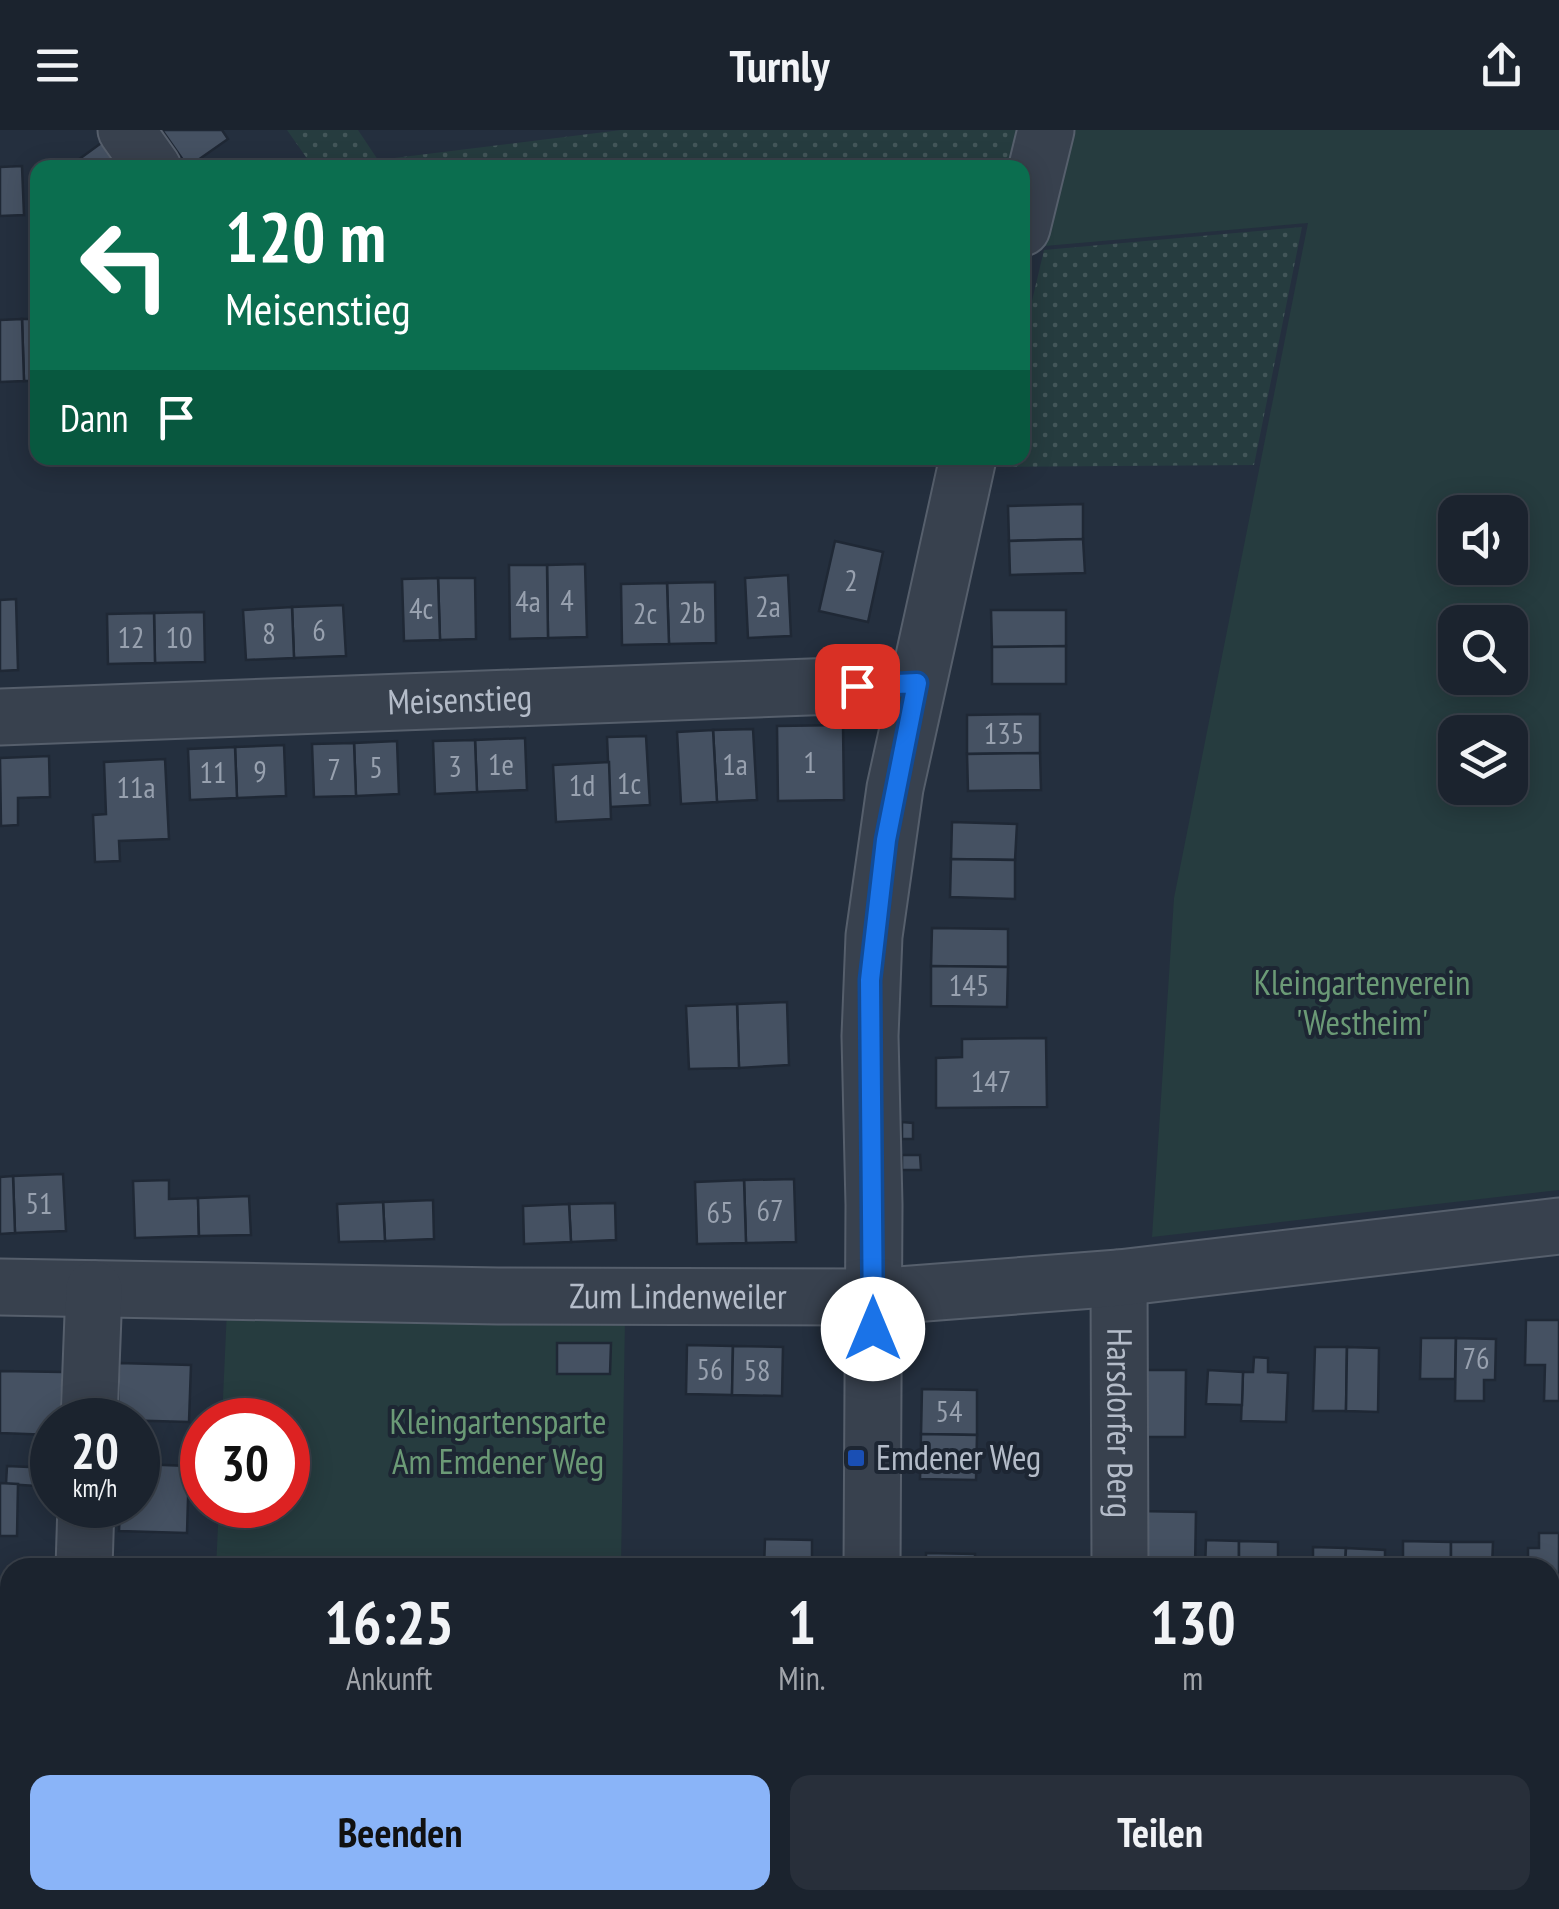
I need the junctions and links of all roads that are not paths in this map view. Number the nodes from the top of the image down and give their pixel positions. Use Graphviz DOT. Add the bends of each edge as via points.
graph roads {
  1 [pos="126,130"];
  2 [pos="1046,130"];
  3 [pos="147,160"];
  4 [pos="1030,195"];
  5 [pos="966,465"];
  6 [pos="917,683"];
  7 [pos="0,718"];
  8 [pos="1559,1226"];
  9 [pos="1119,1278"];
  10 [pos="0,1287"];
  11 [pos="94,1289"];
  12 [pos="873,1297"];
  13 [pos="90,1398"];
  14 [pos="85,1528"];
  15 [pos="84,1558"];
  16 [pos="872,1558"];
  17 [pos="1120,1558"];
  1 -- 3 [label="street"];
  2 -- 4 [label="street"];
  5 -- 6 [label="street"];
  6 -- 7 [label="street, Meisenstieg"];
  6 -- 12 [label="street" via="874,936"];
  8 -- 9 [label="street, Zum Lindenweiler"];
  9 -- 12 [label="street, Zum Lindenweiler"];
  9 -- 17 [label="street, Harsdorfer Berg"];
  10 -- 11 [label="street, Zum Lindenweiler"];
  11 -- 12 [label="street, Zum Lindenweiler"];
  11 -- 13 [label="street"];
  12 -- 16 [label="street"];
  14 -- 15 [label="street"];
}
